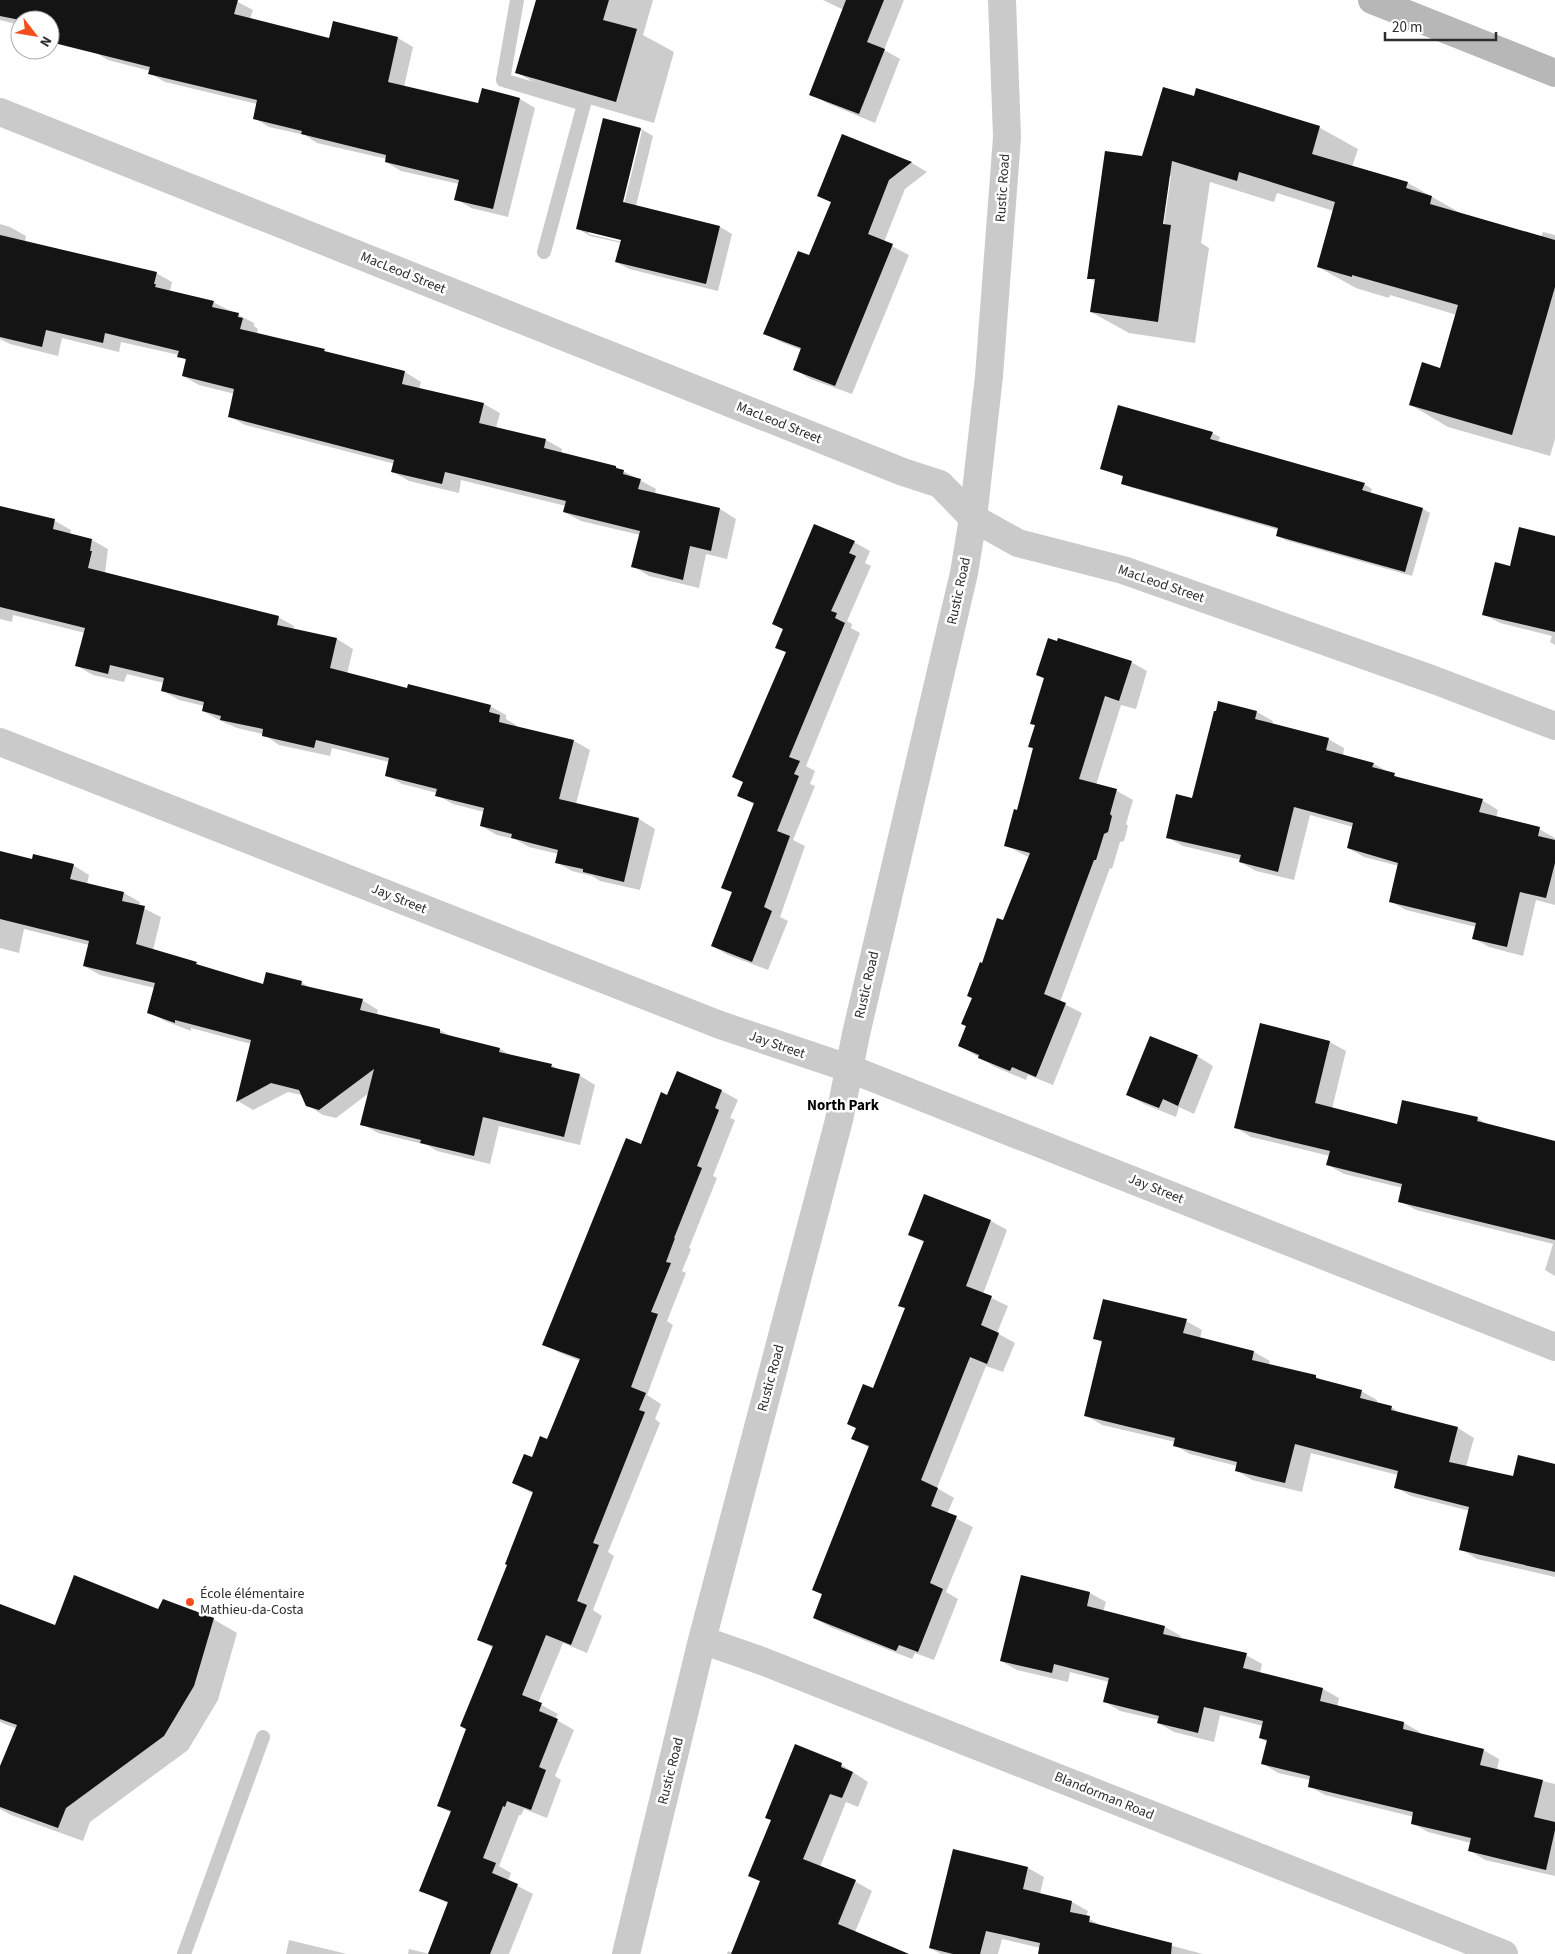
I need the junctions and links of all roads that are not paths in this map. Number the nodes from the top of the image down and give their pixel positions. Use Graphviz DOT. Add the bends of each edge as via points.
graph roads {
  1 [pos="516,0"];
  2 [pos="1002,0"];
  3 [pos="1372,0"];
  4 [pos="1555,73"];
  5 [pos="0,112"];
  6 [pos="544,252"];
  7 [pos="973,518"];
  8 [pos="1555,726"];
  9 [pos="0,742"];
  10 [pos="848,1068"];
  11 [pos="1555,1347"];
  12 [pos="702,1640"];
  13 [pos="263,1736"];
  14 [pos="184,1954"];
  15 [pos="626,1954"];
  16 [pos="1504,1954"];
  1 -- 6 [label="lane" via="503,80 584,104"];
  2 -- 7 [label="street, Rustic Road" via="1007,137 989,376"];
  3 -- 4 [label="main road"];
  5 -- 7 [label="street, MacLeod Street" via="940,484"];
  7 -- 8 [label="street, MacLeod Street" via="1018,543 1123,570"];
  7 -- 10 [label="street, Rustic Road" via="964,573"];
  9 -- 10 [label="street, Jay Street" via="720,1025"];
  10 -- 11 [label="street, Jay Street"];
  10 -- 12 [label="street, Rustic Road" via="838,1120"];
  12 -- 15 [label="street, Rustic Road"];
  12 -- 16 [label="street, Blandorman Road"];
  13 -- 14 [label="lane"];
}
